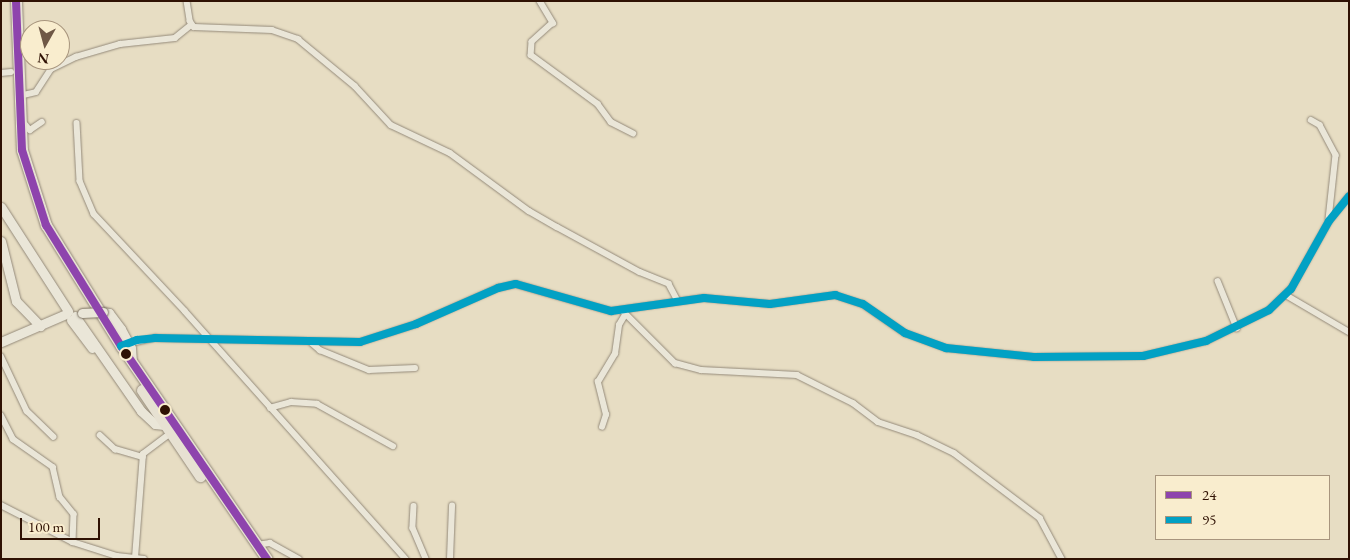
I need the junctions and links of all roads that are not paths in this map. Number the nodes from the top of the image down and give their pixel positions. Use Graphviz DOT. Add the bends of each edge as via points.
graph roads {
  1 [pos="10,1"];
  2 [pos="16,1"];
  3 [pos="187,1"];
  4 [pos="540,1"];
  5 [pos="191,24"];
  6 [pos="6,72"];
  7 [pos="21,95"];
  8 [pos="1311,120"];
  9 [pos="42,122"];
  10 [pos="77,123"];
  11 [pos="633,133"];
  12 [pos="1349,196"];
  13 [pos="1,207"];
  14 [pos="1329,221"];
  15 [pos="1,241"];
  16 [pos="1218,281"];
  17 [pos="1286,296"];
  18 [pos="678,301"];
  19 [pos="21,309"];
  20 [pos="624,313"];
  21 [pos="72,316"];
  22 [pos="43,325"];
  23 [pos="1237,328"];
  24 [pos="27,330"];
  25 [pos="1349,332"];
  26 [pos="208,338"];
  27 [pos="1,342"];
  28 [pos="312,343"];
  29 [pos="125,345"];
  30 [pos="1,356"];
  31 [pos="415,368"];
  32 [pos="270,408"];
  33 [pos="1,415"];
  34 [pos="602,427"];
  35 [pos="167,429"];
  36 [pos="100,434"];
  37 [pos="54,438"];
  38 [pos="393,446"];
  39 [pos="143,457"];
  40 [pos="1,505"];
  41 [pos="414,506"];
  42 [pos="452,506"];
  43 [pos="73,542"];
  44 [pos="257,544"];
  45 [pos="135,558"];
  46 [pos="144,559"];
  47 [pos="259,559"];
  48 [pos="267,559"];
  49 [pos="299,559"];
  50 [pos="406,559"];
  51 [pos="426,559"];
  52 [pos="450,559"];
  53 [pos="1062,559"];
  1 -- 6 [label="highway"];
  2 -- 7 [label="highway"];
  3 -- 5 [label="street"];
  4 -- 11 [label="street" via="553,23 532,42 531,55 598,104 611,122"];
  5 -- 7 [label="street" via="175,38 120,44 76,56 51,70 37,91"];
  5 -- 18 [label="street" via="200,28 272,30 298,39 355,86 391,125 456,156 550,223 640,272 669,284"];
  6 -- 35 [label="highway" via="23,183 35,215"];
  7 -- 9 [label="street" via="25,127 31,130"];
  7 -- 29 [label="highway" via="22,150 46,225"];
  8 -- 14 [label="street" via="1320,125 1336,155"];
  10 -- 26 [label="street" via="80,181 94,214"];
  12 -- 14 [label="street"];
  13 -- 21 [label="main road"];
  14 -- 17 [label="street"];
  15 -- 19 [label="main road" via="12,289"];
  16 -- 23 [label="street"];
  17 -- 23 [label="street" via="1270,310"];
  17 -- 25 [label="street"];
  18 -- 20 [label="street"];
  18 -- 23 [label="street" via="715,297 776,304 835,295 863,304 905,333 936,346 1034,357 1143,356 1206,341"];
  19 -- 22 [label="main road"];
  19 -- 24 [label="main road"];
  20 -- 28 [label="street" via="602,310 513,284 371,340"];
  20 -- 34 [label="street" via="619,325 616,354 598,382 606,415"];
  20 -- 53 [label="street" via="675,363 701,370 797,374 853,403 878,422 917,435 954,454 1040,518"];
  21 -- 22 [label="main road"];
  21 -- 29 [label="main road, bridge" via="103,312 115,320"];
  21 -- 35 [label="main road" via="145,416"];
  22 -- 24 [label="main road"];
  24 -- 27 [label="main road"];
  26 -- 28 [label="street"];
  26 -- 29 [label="street" via="156,338"];
  26 -- 32 [label="street"];
  28 -- 31 [label="street" via="320,350 369,370"];
  29 -- 44 [label="highway" via="132,363"];
  30 -- 37 [label="street" via="26,411"];
  32 -- 38 [label="street" via="298,402 317,404"];
  32 -- 50 [label="street"];
  33 -- 43 [label="street" via="13,439 53,467 60,497 74,514"];
  35 -- 39 [label="street" via="144,451"];
  35 -- 47 [label="highway"];
  36 -- 39 [label="street" via="121,452"];
  39 -- 45 [label="street"];
  40 -- 43 [label="street"];
  41 -- 51 [label="street" via="413,528"];
  42 -- 52 [label="street"];
  43 -- 45 [label="street"];
  44 -- 48 [label="highway"];
  44 -- 49 [label="street" via="270,543"];
  45 -- 46 [label="street"];
}
